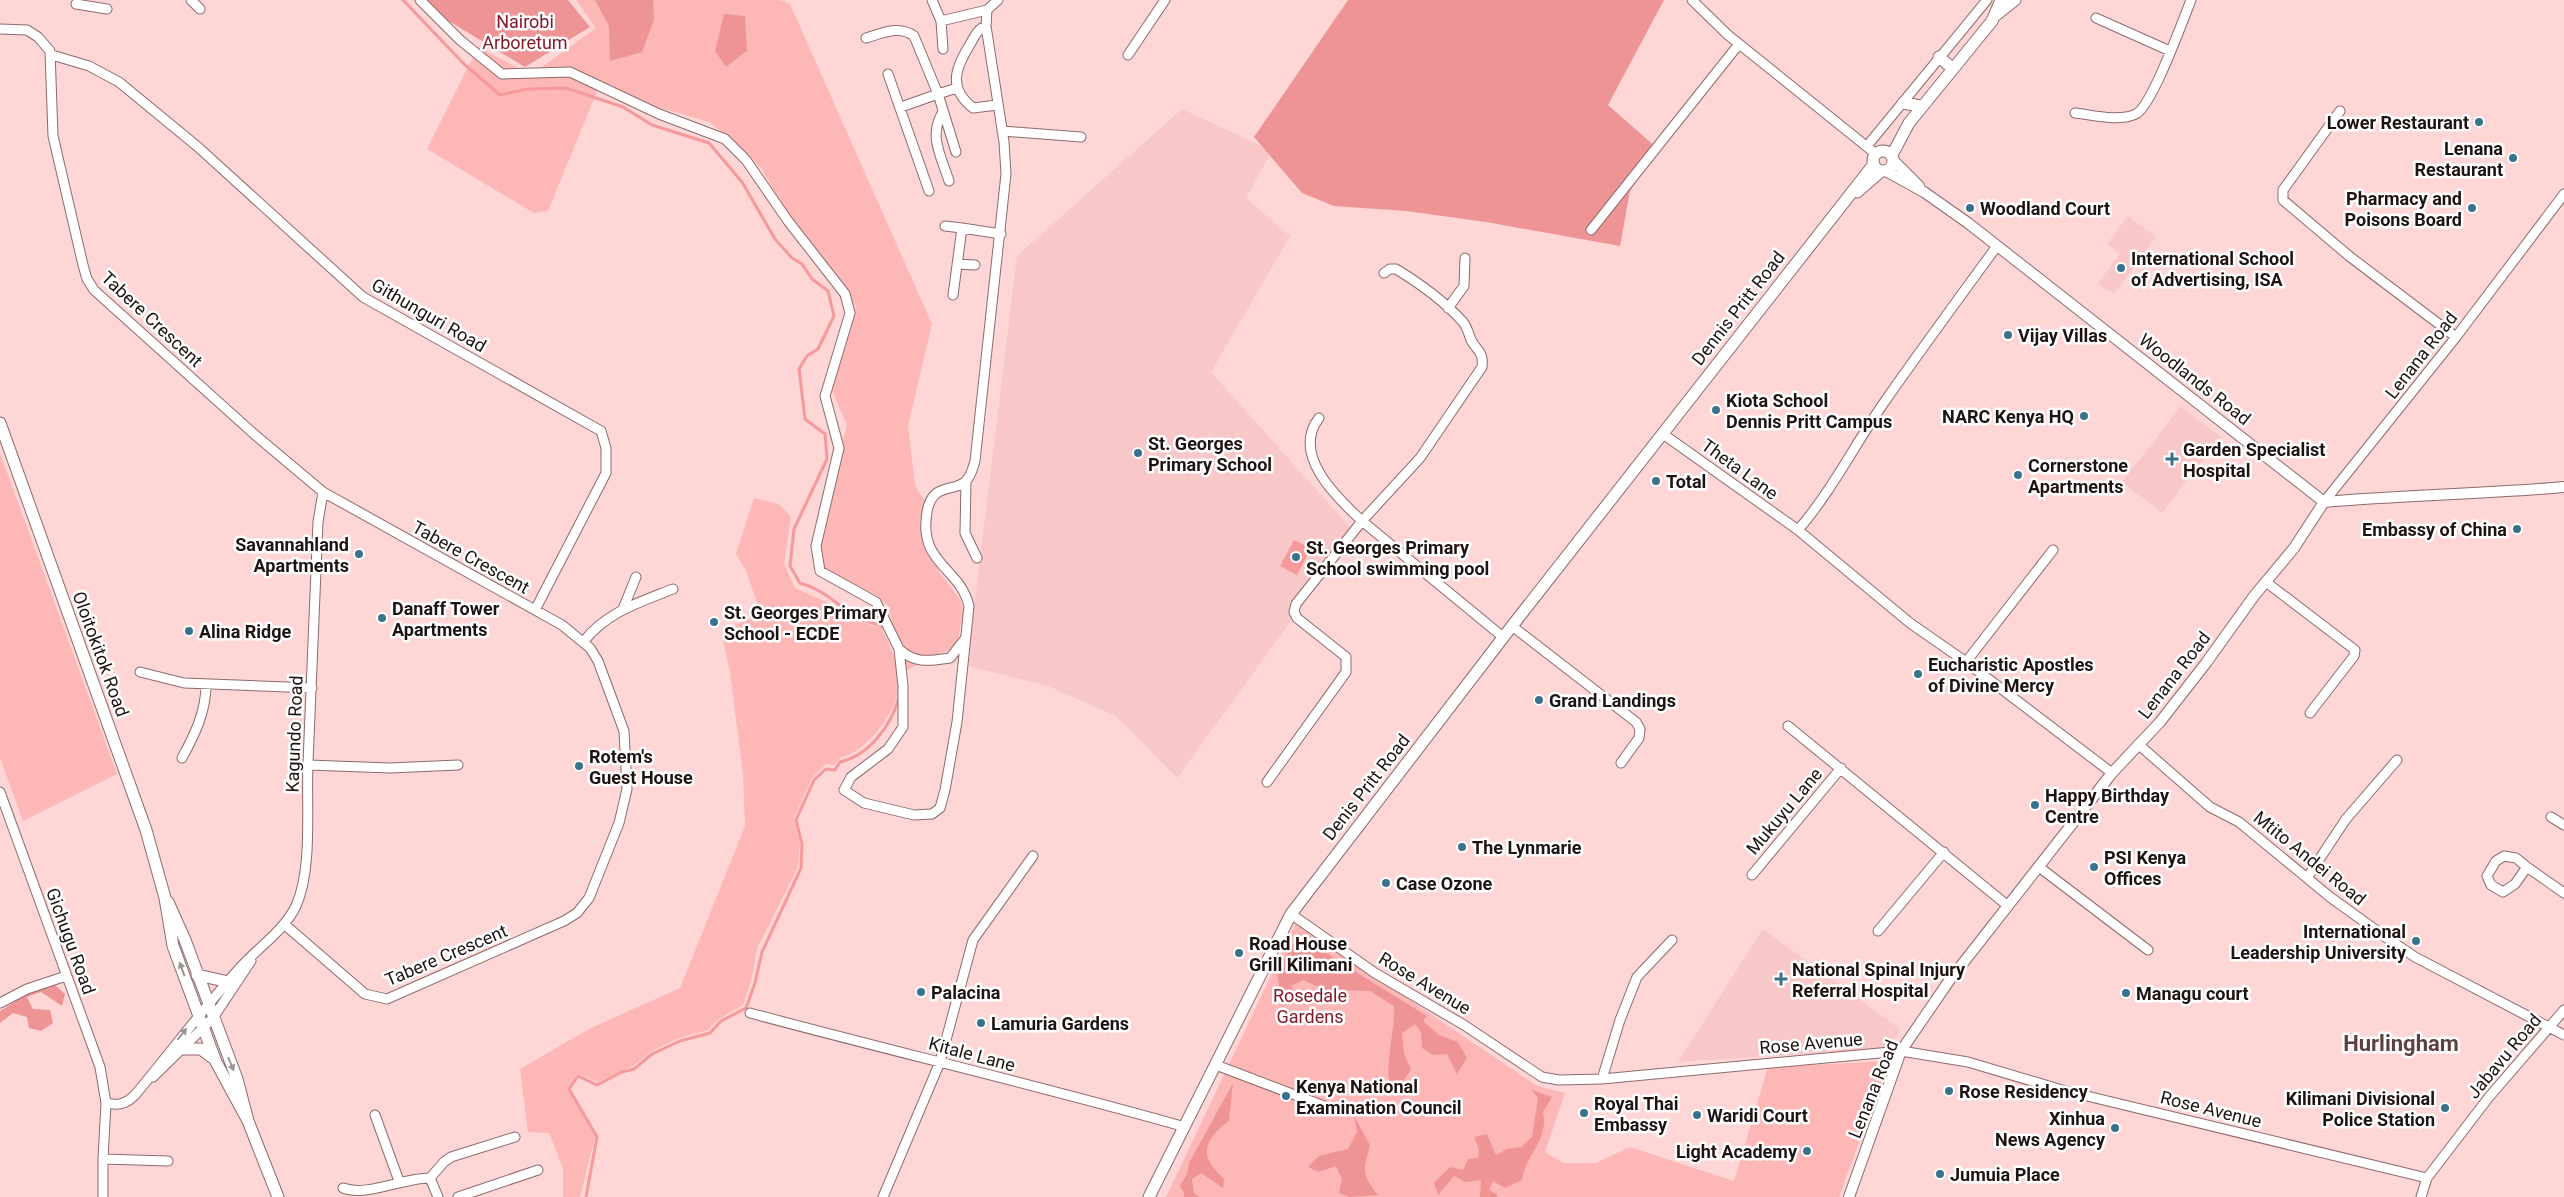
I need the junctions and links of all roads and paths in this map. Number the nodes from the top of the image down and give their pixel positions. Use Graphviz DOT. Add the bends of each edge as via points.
graph roads {
  1 [pos="191,0"];
  2 [pos="420,0"];
  3 [pos="932,0"];
  4 [pos="998,0"];
  5 [pos="1165,0"];
  6 [pos="1692,0"];
  7 [pos="1987,0"];
  8 [pos="2001,0"];
  9 [pos="2015,0"];
  10 [pos="2191,0"];
  11 [pos="76,4"];
  12 [pos="107,9"];
  13 [pos="200,9"];
  14 [pos="987,10"];
  15 [pos="1996,15"];
  16 [pos="2096,18"];
  17 [pos="941,21"];
  18 [pos="986,26"];
  19 [pos="0,29"];
  20 [pos="866,38"];
  21 [pos="1739,44"];
  22 [pos="943,49"];
  23 [pos="2170,51"];
  24 [pos="52,55"];
  25 [pos="1128,55"];
  26 [pos="1939,57"];
  27 [pos="1952,68"];
  28 [pos="888,74"];
  29 [pos="957,88"];
  30 [pos="938,94"];
  31 [pos="1903,103"];
  32 [pos="997,104"];
  33 [pos="1921,106"];
  34 [pos="901,107"];
  35 [pos="2340,111"];
  36 [pos="943,112"];
  37 [pos="2074,113"];
  38 [pos="1002,130"];
  39 [pos="1082,137"];
  40 [pos="956,152"];
  41 [pos="1881,159"];
  42 [pos="949,180"];
  43 [pos="930,191"];
  44 [pos="2564,194"];
  45 [pos="945,226"];
  46 [pos="962,228"];
  47 [pos="1591,230"];
  48 [pos="1000,234"];
  49 [pos="1997,246"];
  50 [pos="1466,258"];
  51 [pos="957,264"];
  52 [pos="975,265"];
  53 [pos="1384,273"];
  54 [pos="954,295"];
  55 [pos="1448,308"];
  56 [pos="2456,338"];
  57 [pos="1319,418"];
  58 [pos="0,423"];
  59 [pos="1663,434"];
  60 [pos="966,481"];
  61 [pos="2564,487"];
  62 [pos="323,492"];
  63 [pos="2324,502"];
  64 [pos="1362,521"];
  65 [pos="1798,530"];
  66 [pos="2053,550"];
  67 [pos="977,558"];
  68 [pos="636,577"];
  69 [pos="2266,582"];
  70 [pos="673,589"];
  71 [pos="623,608"];
  72 [pos="534,610"];
  73 [pos="1512,626"];
  74 [pos="1503,637"];
  75 [pos="965,638"];
  76 [pos="584,641"];
  77 [pos="899,649"];
  78 [pos="1966,662"];
  79 [pos="140,672"];
  80 [pos="206,684"];
  81 [pos="312,688"];
  82 [pos="2310,713"];
  83 [pos="1788,726"];
  84 [pos="2138,744"];
  85 [pos="182,758"];
  86 [pos="2397,760"];
  87 [pos="1621,763"];
  88 [pos="308,764"];
  89 [pos="458,765"];
  90 [pos="1842,768"];
  91 [pos="2112,773"];
  92 [pos="1267,782"];
  93 [pos="0,792"];
  94 [pos="2551,816"];
  95 [pos="2564,825"];
  96 [pos="1944,852"];
  97 [pos="1034,856"];
  98 [pos="2039,867"];
  99 [pos="2527,867"];
  100 [pos="1752,875"];
  101 [pos="2306,878"];
  102 [pos="2564,892"];
  103 [pos="165,898"];
  104 [pos="2008,906"];
  105 [pos="1291,914"];
  106 [pos="284,924"];
  107 [pos="1878,932"];
  108 [pos="1672,940"];
  109 [pos="2148,950"];
  110 [pos="251,959"];
  111 [pos="197,975"];
  112 [pos="66,976"];
  113 [pos="229,982"];
  114 [pos="0,1002"];
  115 [pos="208,1005"];
  116 [pos="2564,1010"];
  117 [pos="750,1013"];
  118 [pos="199,1015"];
  119 [pos="213,1018"];
  120 [pos="2551,1027"];
  121 [pos="204,1030"];
  122 [pos="2564,1035"];
  123 [pos="183,1049"];
  124 [pos="1901,1051"];
  125 [pos="216,1062"];
  126 [pos="940,1062"];
  127 [pos="1216,1065"];
  128 [pos="1602,1079"];
  129 [pos="145,1083"];
  130 [pos="106,1103"];
  131 [pos="1337,1111"];
  132 [pos="375,1115"];
  133 [pos="248,1121"];
  134 [pos="1185,1126"];
  135 [pos="515,1138"];
  136 [pos="103,1159"];
  137 [pos="168,1161"];
  138 [pos="538,1170"];
  139 [pos="430,1178"];
  140 [pos="2427,1178"];
  141 [pos="399,1181"];
  142 [pos="343,1188"];
  143 [pos="362,1194"];
  144 [pos="103,1197"];
  145 [pos="278,1197"];
  146 [pos="438,1197"];
  147 [pos="458,1197"];
  148 [pos="883,1197"];
  149 [pos="1149,1197"];
  150 [pos="1850,1197"];
  151 [pos="2421,1197"];
  1 -- 13 [label="street"];
  2 -- 77 [label="street" via="460,40 502,74 570,72 659,114 725,139 746,160 845,294 850,313 825,396 839,448 816,546 820,571 876,602"];
  3 -- 17 [label="street"];
  4 -- 14 [label="street"];
  5 -- 25 [label="street"];
  6 -- 21 [label="street"];
  7 -- 26 [label="street"];
  8 -- 15 [label="main road"];
  9 -- 15 [label="main road"];
  10 -- 23 [label="street"];
  11 -- 12 [label="street"];
  14 -- 17 [label="street"];
  14 -- 18 [label="street"];
  15 -- 27 [label="main road, Dennis Pritt Road"];
  16 -- 23 [label="street"];
  17 -- 22 [label="street"];
  18 -- 29 [label="street" via="978,30 959,63"];
  18 -- 32 [label="street"];
  19 -- 24 [label="street" via="27,30 43,41"];
  20 -- 30 [label="street" via="893,30 914,36"];
  21 -- 41 [label="street"];
  21 -- 47 [label="street"];
  23 -- 37 [label="street" via="2143,109 2136,114 2123,117"];
  24 -- 62 [label="street, Tabere Crescent" via="53,136 87,279 107,303"];
  24 -- 72 [label="street, Githunguri Road" via="89,66 119,82 218,165 363,297 601,431 606,448 606,474"];
  26 -- 27 [label="main road"];
  26 -- 31 [label="street"];
  27 -- 33 [label="main road, Dennis Pritt Road"];
  28 -- 34 [label="street"];
  29 -- 30 [label="street"];
  29 -- 32 [label="street" via="974,108"];
  30 -- 34 [label="street"];
  30 -- 36 [label="street"];
  31 -- 33 [label="main road"];
  31 -- 41 [label="street"];
  32 -- 38 [label="street"];
  33 -- 41 [label="main road, Dennis Pritt Road" via="1909,123 1899,130"];
  34 -- 43 [label="street"];
  35 -- 56 [label="street" via="2282,190 2283,200 2349,256"];
  36 -- 40 [label="street"];
  36 -- 42 [label="street" via="936,122 935,135"];
  38 -- 39 [label="street"];
  38 -- 48 [label="street" via="1006,174"];
  41 -- 49 [label="street, Woodlands Road"];
  41 -- 59 [label="main road, Dennis Pritt Road" via="1841,203"];
  44 -- 56 [label="street, Lenana Road"];
  45 -- 46 [label="street"];
  46 -- 48 [label="street"];
  46 -- 51 [label="street"];
  48 -- 60 [label="street" via="976,461"];
  49 -- 63 [label="street, Woodlands Road"];
  49 -- 65 [label="street" via="1882,404 1841,472"];
  50 -- 55 [label="street" via="1462,292"];
  51 -- 52 [label="street"];
  51 -- 54 [label="street"];
  53 -- 55 [label="street" via="1396,269"];
  55 -- 64 [label="street" via="1464,324 1472,342 1481,350 1482,367 1420,458"];
  56 -- 63 [label="street, Lenana Road"];
  57 -- 64 [label="street" via="1311,427 1309,436 1314,459 1330,490"];
  58 -- 103 [label="main road, Oloitokitok Road" via="125,771"];
  59 -- 65 [label="street, Theta Lane"];
  59 -- 73 [label="main road, Denis Pritt Road"];
  60 -- 67 [label="street" via="965,533"];
  60 -- 75 [label="street" via="942,489 928,504 925,522 926,541 933,556 967,597"];
  61 -- 63 [label="street"];
  62 -- 72 [label="street, Tabere Crescent" via="417,546 482,578"];
  62 -- 81 [label="street, Kagundo Road" via="318,522"];
  63 -- 69 [label="street, Lenana Road" via="2294,548"];
  64 -- 74 [label="street"];
  64 -- 92 [label="street" via="1296,604 1294,612 1297,618 1346,657 1346,672"];
  65 -- 78 [label="street, Theta Lane" via="1922,633"];
  66 -- 78 [label="street"];
  68 -- 71 [label="street"];
  69 -- 82 [label="street" via="2355,650 2354,656"];
  69 -- 84 [label="street, Lenana Road" via="2160,722"];
  70 -- 71 [label="street"];
  71 -- 76 [label="street" via="595,627"];
  72 -- 76 [label="street, Tabere Crescent"];
  73 -- 74 [label="main road, Denis Pritt Road"];
  73 -- 87 [label="street" via="1636,722 1640,729 1638,738"];
  74 -- 105 [label="main road, Denis Pritt Road"];
  75 -- 77 [label="street" via="950,658 931,661 910,659"];
  75 -- 77 [label="street" via="957,722 945,790 940,808 932,814 914,814 864,803 844,790 851,777 888,749 903,727"];
  76 -- 106 [label="street, Tabere Crescent" via="598,661 624,731 627,789 619,823 596,883 577,913 387,999 365,994"];
  78 -- 91 [label="street"];
  79 -- 80 [label="street" via="184,683"];
  80 -- 81 [label="street"];
  80 -- 85 [label="street" via="202,718"];
  81 -- 88 [label="street, Kagundo Road"];
  83 -- 90 [label="street, Mukuyu Lane"];
  84 -- 91 [label="street, Lenana Road"];
  84 -- 101 [label="street, Mtito Andei Road" via="2210,807 2239,822"];
  86 -- 101 [label="street" via="2346,819"];
  88 -- 89 [label="street" via="390,768"];
  88 -- 106 [label="street, Kagundo Road" via="308,824 302,890"];
  90 -- 96 [label="street, Mukuyu Lane"];
  90 -- 100 [label="street, Mukuyu Lane"];
  91 -- 98 [label="street, Lenana Road"];
  93 -- 112 [label="street, Gichugu Road"];
  94 -- 95 [label="street"];
  96 -- 104 [label="street, Mukuyu Lane"];
  96 -- 107 [label="street"];
  97 -- 126 [label="street" via="973,940"];
  98 -- 104 [label="street, Lenana Road"];
  98 -- 109 [label="street"];
  99 -- 99 [label="street" via="2516,858 2504,856 2492,866 2488,881 2497,890 2508,891"];
  99 -- 102 [label="street"];
  101 -- 120 [label="street, Mtito Andei Road" via="2415,957"];
  103 -- 111 [label="main road, Oloitokitok Road" via="176,916"];
  118 -- 103 [label="main road, Oloitokitok Road, one-way" via="173,946"];
  104 -- 124 [label="street, Lenana Road"];
  105 -- 127 [label="main road, Denis Pritt Road"];
  105 -- 128 [label="street, Rose Avenue" via="1375,973 1464,1025 1542,1077"];
  106 -- 110 [label="street, Kagundo Road"];
  108 -- 128 [label="street" via="1637,977"];
  110 -- 113 [label="street, Kagundo Road"];
  110 -- 119 [label="street, Kagundo Road"];
  111 -- 113 [label="main road"];
  111 -- 115 [label="main road, Oloitokitok Road"];
  112 -- 114 [label="street"];
  112 -- 130 [label="street, Gichugu Road" via="98,1062"];
  113 -- 115 [label="street, Kagundo Road"];
  115 -- 118 [label="street, Kagundo Road"];
  115 -- 119 [label="main road, Oloitokitok Road"];
  116 -- 120 [label="street, Jabavu Road"];
  117 -- 126 [label="street, Kitale Lane"];
  118 -- 121 [label="main road, Oloitokitok Road"];
  129 -- 118 [label="street, Kagundo Road, one-way"];
  119 -- 121 [label="street, Kagundo Road"];
  119 -- 133 [label="main road, Oloitokitok Road, one-way" via="237,1078"];
  120 -- 122 [label="street"];
  120 -- 140 [label="street, Jabavu Road" via="2489,1097"];
  121 -- 123 [label="street, Kagundo Road"];
  121 -- 125 [label="main road, Oloitokitok Road"];
  123 -- 125 [label="main road" via="201,1049"];
  123 -- 129 [label="street, Kagundo Road"];
  124 -- 128 [label="street, Rose Avenue"];
  124 -- 140 [label="street, Rose Avenue" via="1968,1062 2062,1090"];
  124 -- 150 [label="street, Lenana Road"];
  125 -- 133 [label="main road, Oloitokitok Road"];
  126 -- 134 [label="street, Kitale Lane"];
  126 -- 148 [label="street"];
  127 -- 131 [label="street"];
  127 -- 134 [label="main road, Denis Pritt Road"];
  129 -- 130 [label="street" via="124,1103"];
  130 -- 136 [label="street, Gichugu Road"];
  132 -- 141 [label="street"];
  133 -- 145 [label="main road, Oloitokitok Road"];
  134 -- 149 [label="main road, Denis Pritt Road"];
  135 -- 139 [label="street" via="451,1157"];
  136 -- 137 [label="street"];
  136 -- 144 [label="street, Gichugu Road"];
  138 -- 147 [label="street"];
  139 -- 141 [label="street"];
  139 -- 146 [label="street"];
  140 -- 151 [label="street, Jabavu Road"];
  141 -- 143 [label="street"];
  142 -- 143 [label="street"];
}
